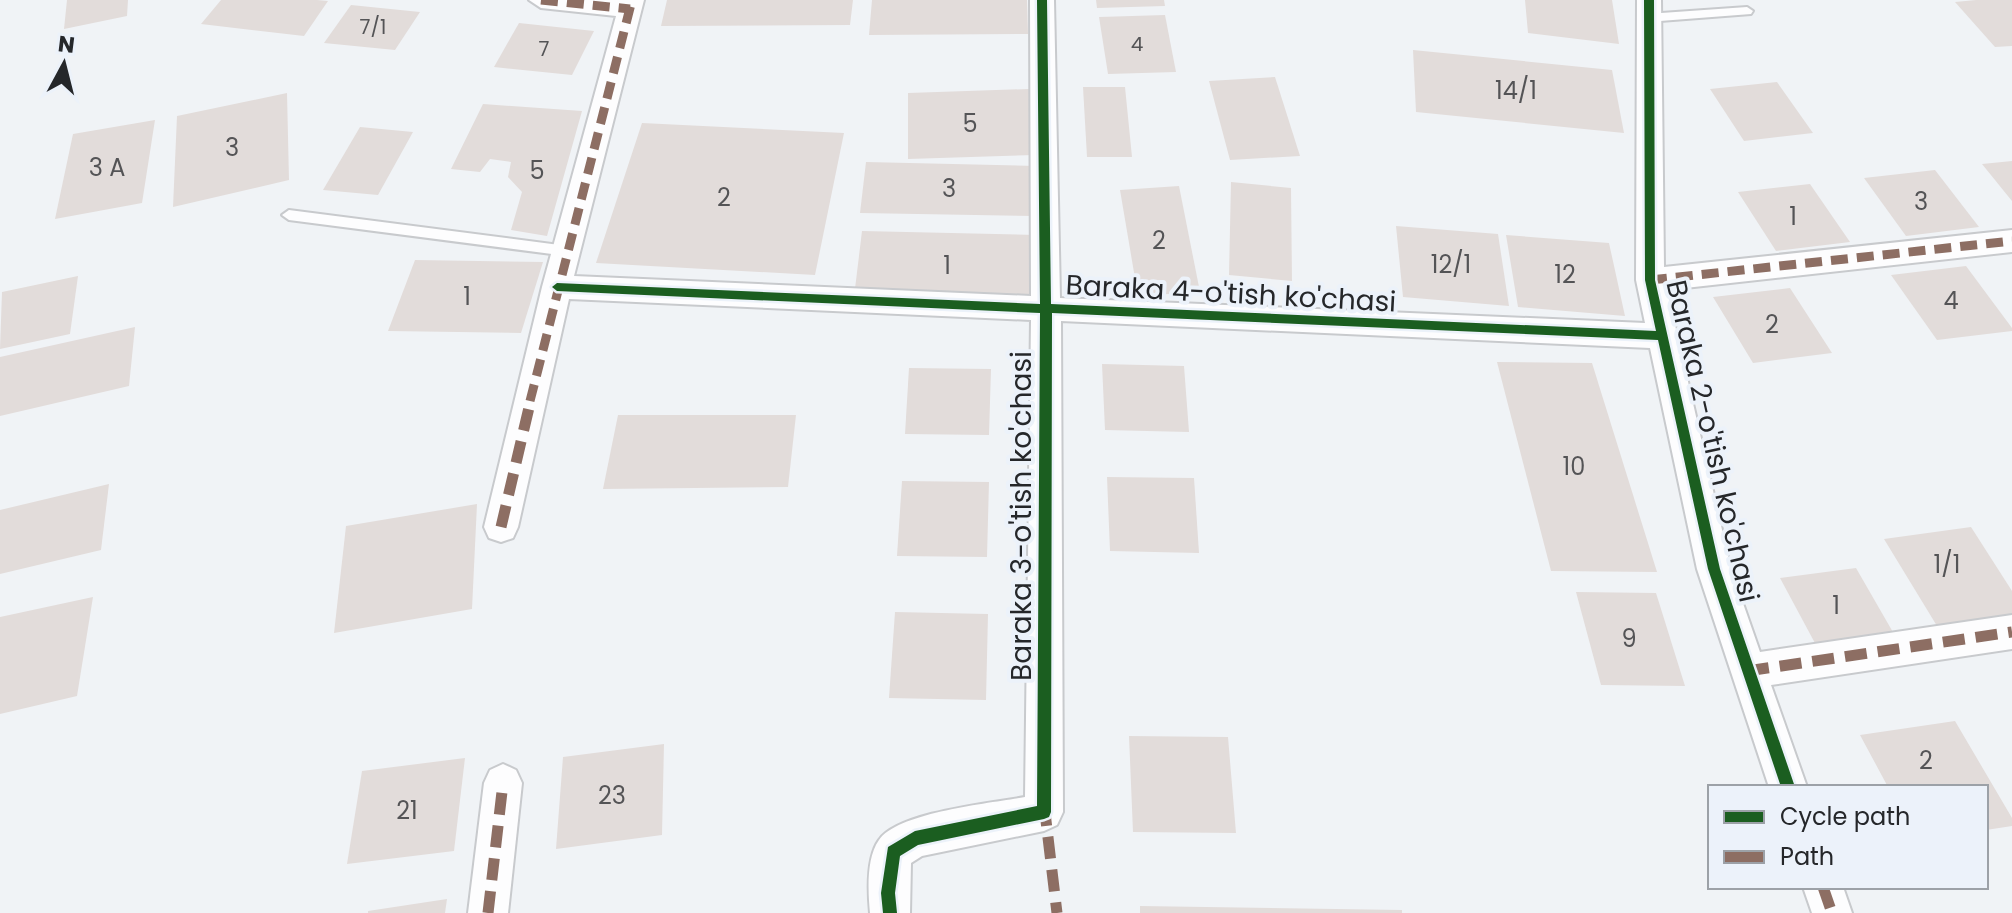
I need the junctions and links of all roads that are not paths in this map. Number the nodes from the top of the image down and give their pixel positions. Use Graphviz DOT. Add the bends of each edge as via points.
graph roads {
  1 [pos="541,0"];
  2 [pos="1042,0"];
  3 [pos="631,4"];
  4 [pos="1648,9"];
  5 [pos="1747,11"];
  6 [pos="289,215"];
  7 [pos="2012,241"];
  8 [pos="567,251"];
  9 [pos="1650,280"];
  10 [pos="557,287"];
  11 [pos="1046,309"];
  12 [pos="1663,336"];
  13 [pos="501,527"];
  14 [pos="2012,632"];
  15 [pos="1747,671"];
  16 [pos="503,783"];
  17 [pos="1787,785"];
  18 [pos="1824,889"];
  19 [pos="488,913"];
  20 [pos="890,913"];
  21 [pos="1832,913"];
  1 -- 3 [label="street"];
  2 -- 11 [label="street, Baraka 3-o'tish ko'chasi"];
  3 -- 8 [label="street"];
  4 -- 5 [label="lane"];
  4 -- 9 [label="street, Baraka 2-o'tish ko'chasi"];
  6 -- 8 [label="lane"];
  7 -- 9 [label="street"];
  8 -- 10 [label="street"];
  9 -- 12 [label="street, Baraka 2-o'tish ko'chasi"];
  10 -- 11 [label="street, Baraka 4-o'tish ko'chasi"];
  10 -- 13 [label="street"];
  11 -- 12 [label="street, Baraka 4-o'tish ko'chasi"];
  11 -- 20 [label="street, Baraka 3-o'tish ko'chasi" via="1044,812 915,838 893,852"];
  12 -- 15 [label="street, Baraka 2-o'tish ko'chasi" via="1714,569"];
  14 -- 15 [label="street"];
  15 -- 17 [label="street, Baraka 2-o'tish ko'chasi"];
  16 -- 19 [label="street"];
  18 -- 21 [label="street"];
}
